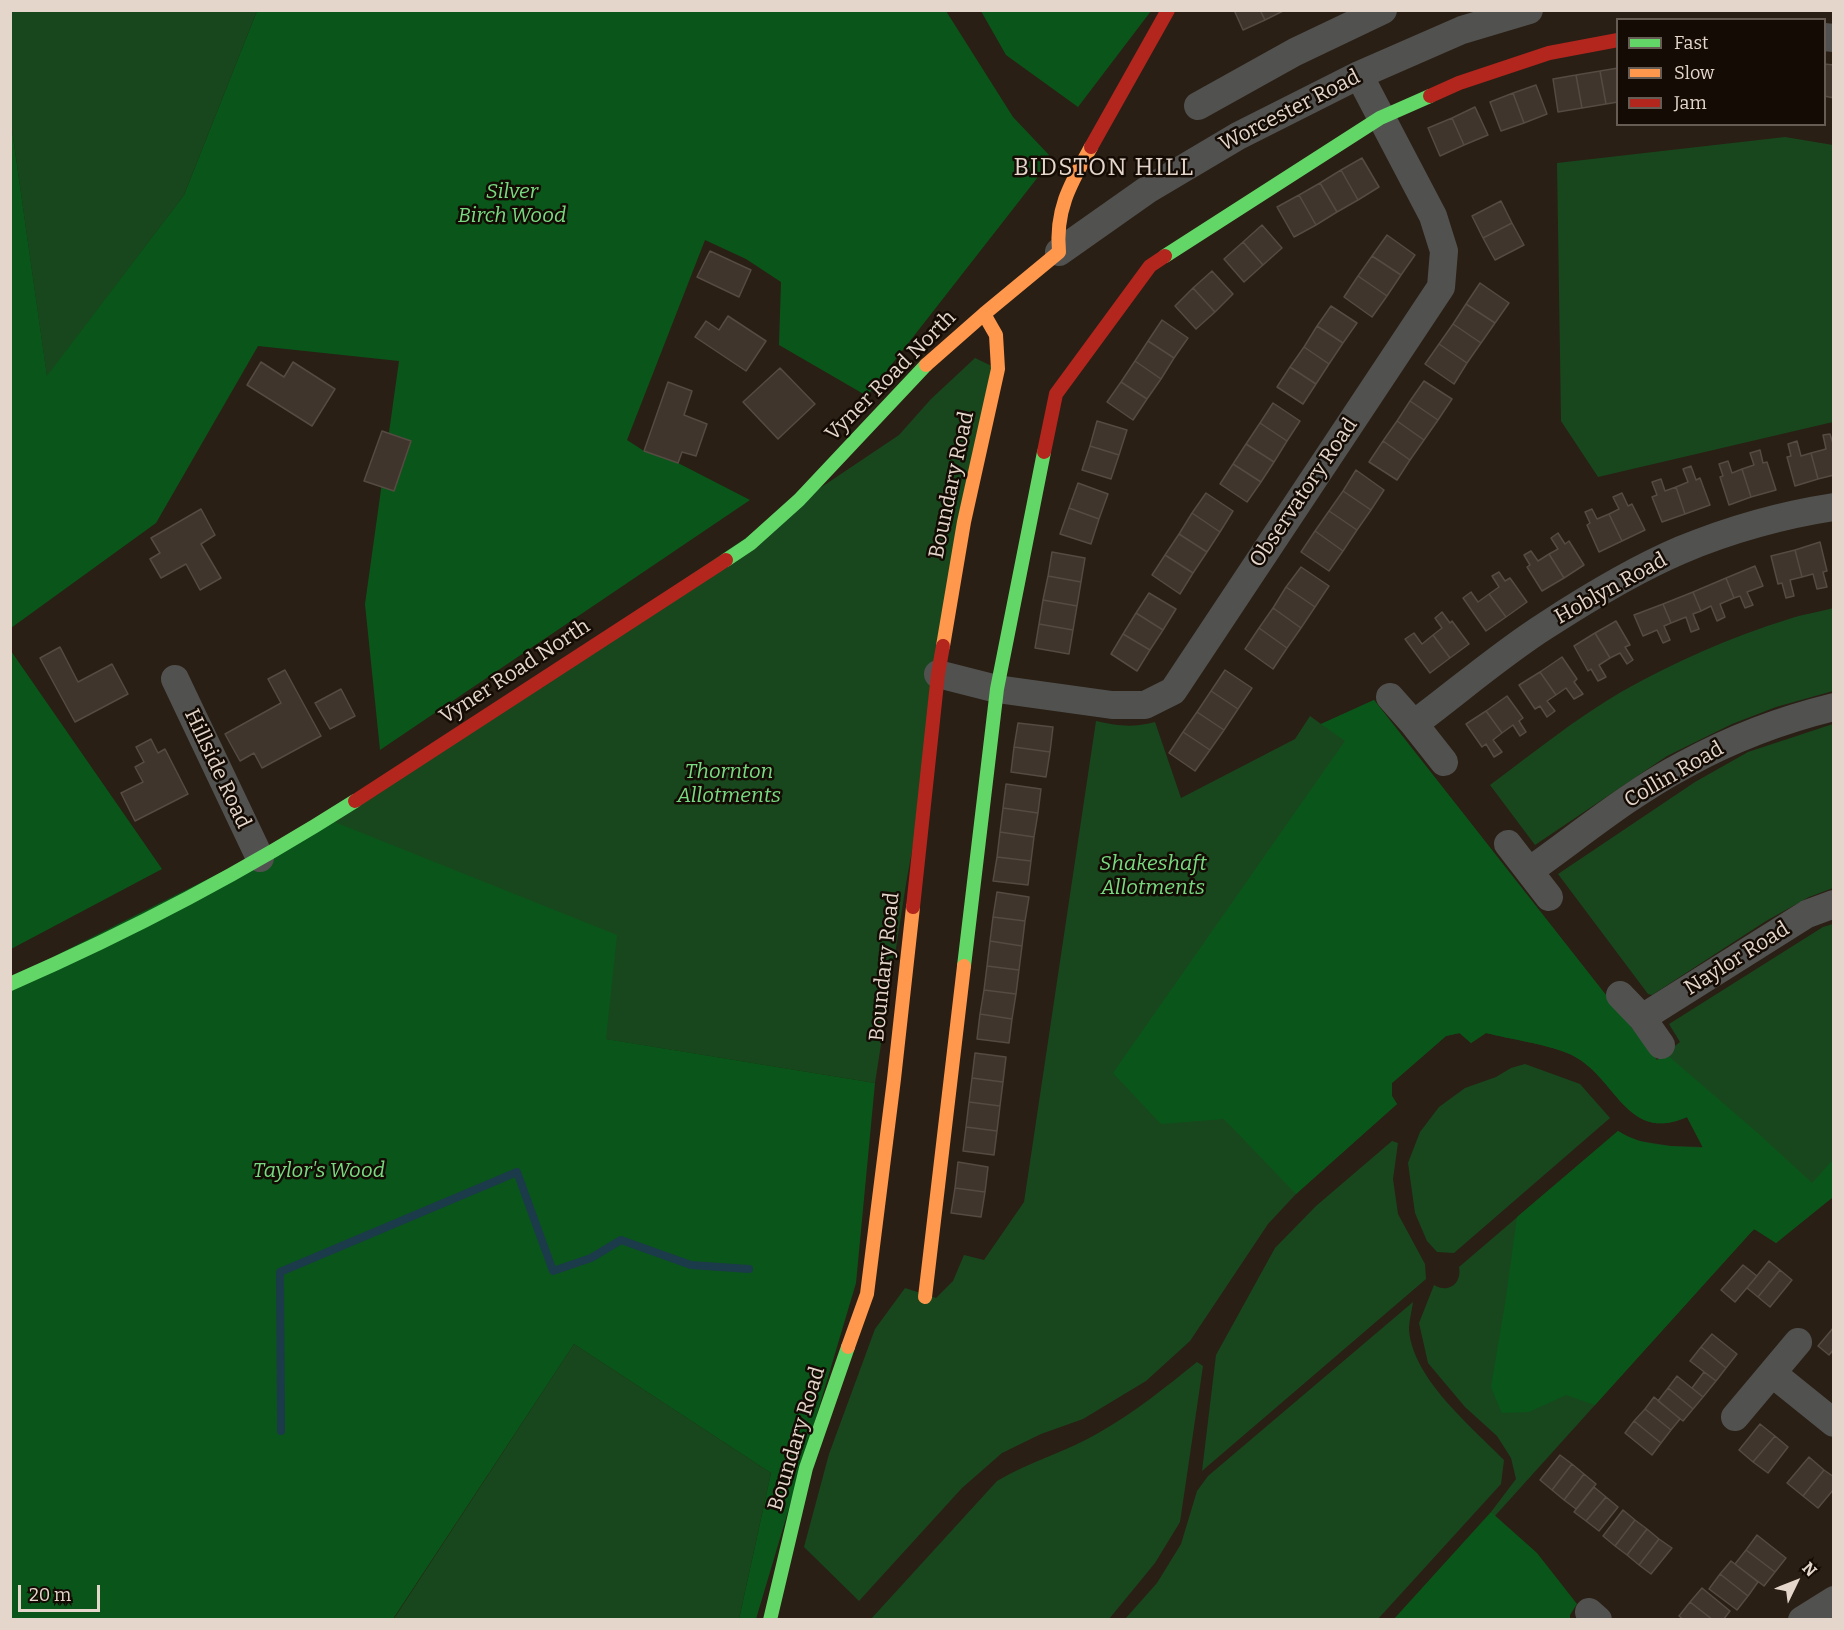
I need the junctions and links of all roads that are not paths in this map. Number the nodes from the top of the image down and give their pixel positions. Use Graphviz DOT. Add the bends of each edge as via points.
graph roads {
  1 [pos="1168,10"];
  2 [pos="1383,10"];
  3 [pos="1529,10"];
  4 [pos="1616,40"];
  5 [pos="1359,75"];
  6 [pos="1198,106"];
  7 [pos="1380,118"];
  8 [pos="1059,252"];
  9 [pos="984,314"];
  10 [pos="1833,507"];
  11 [pos="938,674"];
  12 [pos="175,679"];
  13 [pos="998,689"];
  14 [pos="1390,697"];
  15 [pos="1833,707"];
  16 [pos="1414,724"];
  17 [pos="1443,762"];
  18 [pos="1508,844"];
  19 [pos="260,858"];
  20 [pos="1529,871"];
  21 [pos="1549,897"];
  22 [pos="1833,904"];
  23 [pos="10,984"];
  24 [pos="1620,995"];
  25 [pos="1642,1018"];
  26 [pos="1662,1045"];
  27 [pos="925,1297"];
  28 [pos="1798,1342"];
  29 [pos="1772,1373"];
  30 [pos="1735,1417"];
  31 [pos="1833,1423"];
  32 [pos="1833,1600"];
  33 [pos="770,1620"];
  34 [pos="1802,1620"];
  1 -- 8 [label="street" via="1066,190 1056,234"];
  2 -- 6 [label="street" via="1295,52"];
  3 -- 5 [label="street, Worcester Road" via="1462,30"];
  4 -- 7 [label="street" via="1549,53 1459,83"];
  5 -- 7 [label="street, Observatory Road"];
  5 -- 8 [label="street, Worcester Road" via="1238,136 1147,190"];
  7 -- 13 [label="street" via="1150,266 1056,394"];
  7 -- 13 [label="street, Observatory Road" via="1433,216 1444,251 1441,287 1173,691 1145,705 1112,705"];
  8 -- 9 [label="street, Worcester Road"];
  9 -- 11 [label="street, Boundary Road" via="996,335 998,369 964,522"];
  9 -- 19 [label="street, Vyner Road North" via="921,370 799,500 750,544 384,783"];
  10 -- 16 [label="street, Hoblyn Road" via="1727,534 1642,569 1544,627"];
  11 -- 13 [label="street, Observatory Road"];
  11 -- 33 [label="street, Boundary Road" via="867,1294 806,1468"];
  12 -- 19 [label="street, Hillside Road"];
  13 -- 27 [label="street"];
  14 -- 16 [label="street"];
  15 -- 20 [label="street, Collin Road" via="1792,718 1684,765"];
  16 -- 17 [label="street"];
  18 -- 20 [label="street"];
  19 -- 23 [label="street, Vyner Road North" via="90,949"];
  20 -- 21 [label="street"];
  22 -- 25 [label="street, Naylor Road" via="1807,914"];
  24 -- 25 [label="street"];
  25 -- 26 [label="street"];
  28 -- 29 [label="street"];
  29 -- 30 [label="street"];
  29 -- 31 [label="street"];
  32 -- 34 [label="street"];
}
